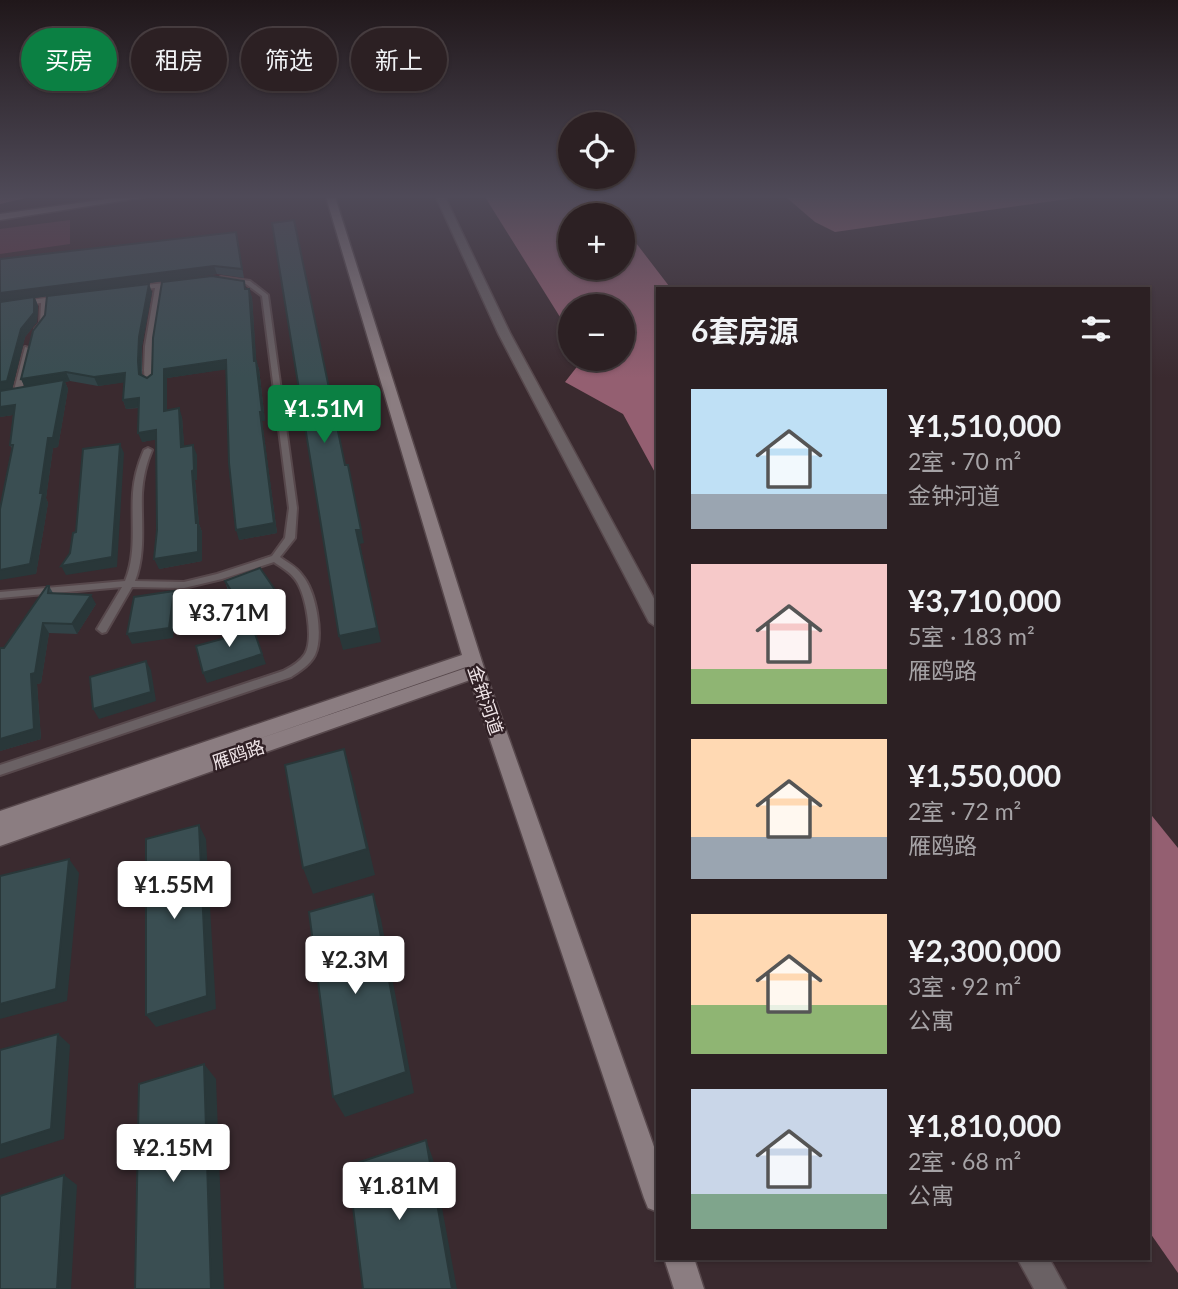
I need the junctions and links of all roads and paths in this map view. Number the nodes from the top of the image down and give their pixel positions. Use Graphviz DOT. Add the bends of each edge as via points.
graph roads {
  1 [pos="349,257"];
  2 [pos="468,257"];
  3 [pos="206,280"];
  4 [pos="183,282"];
  5 [pos="159,285"];
  6 [pos="121,290"];
  7 [pos="71,297"];
  8 [pos="45,300"];
  9 [pos="0,306"];
  10 [pos="149,383"];
  11 [pos="29,392"];
  12 [pos="148,450"];
  13 [pos="275,558"];
  14 [pos="128,584"];
  15 [pos="0,595"];
  16 [pos="656,618"];
  17 [pos="102,629"];
  18 [pos="474,665"];
  19 [pos="0,770"];
  20 [pos="0,820"];
  21 [pos="0,837"];
  22 [pos="656,1192"];
  23 [pos="680,1260"];
  24 [pos="1033,1260"];
  25 [pos="689,1289"];
  26 [pos="1051,1289"];
  1 -- 18 [label="street, 金钟河道"];
  2 -- 16 [label="street"];
  3 -- 13 [label="lane" via="248,282 265,295 293,508 290,538"];
  4 -- 5 [label="lane"];
  5 -- 6 [label="lane"];
  5 -- 10 [label="lane" via="151,324"];
  7 -- 8 [label="lane"];
  8 -- 9 [label="lane"];
  8 -- 11 [label="lane" via="43,323 31,338 13,395"];
  12 -- 14 [label="lane" via="139,467 135,566"];
  13 -- 14 [label="lane" via="184,585"];
  13 -- 19 [label="lane" via="299,576 307,591 314,639 311,654 299,666 287,674"];
  14 -- 15 [label="lane"];
  14 -- 17 [label="lane"];
  18 -- 20 [label="street, 雁鸥路"];
  18 -- 21 [label="street, 雁鸥路"];
  18 -- 22 [label="street, 金钟河道"];
  23 -- 25 [label="street"];
  24 -- 26 [label="street"];
}
